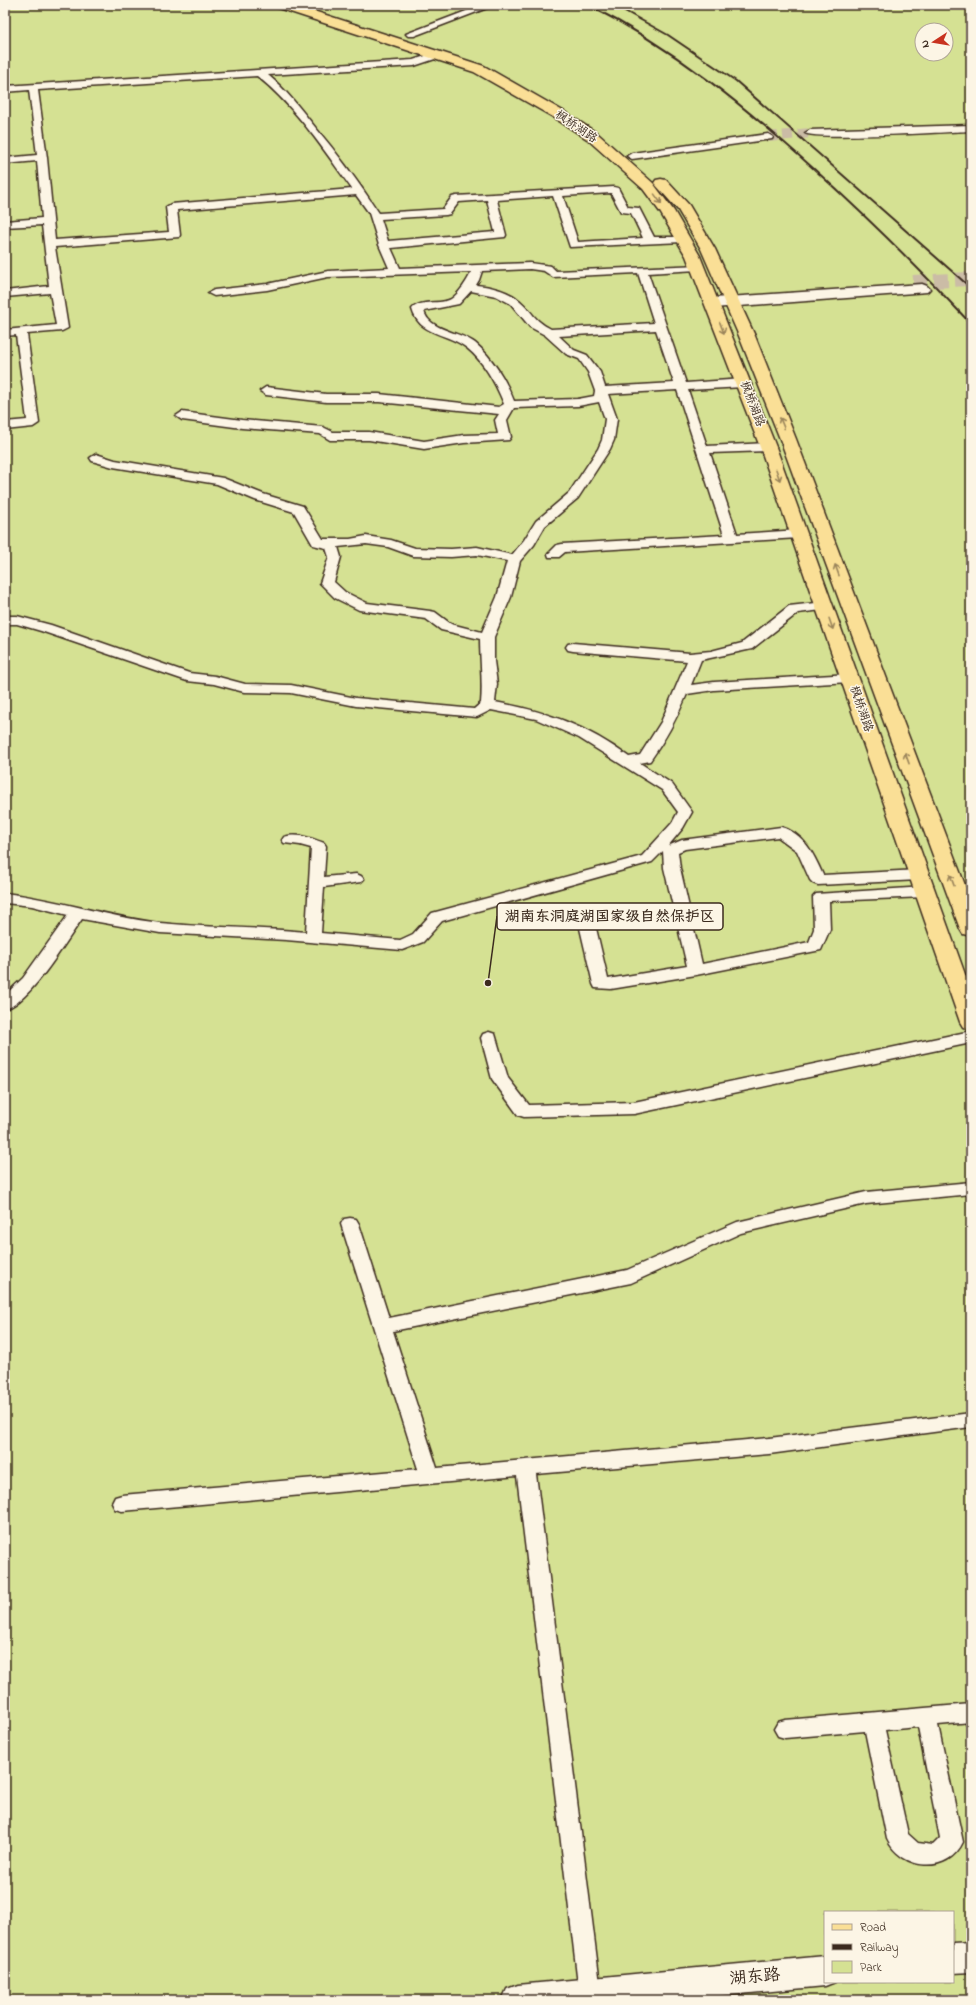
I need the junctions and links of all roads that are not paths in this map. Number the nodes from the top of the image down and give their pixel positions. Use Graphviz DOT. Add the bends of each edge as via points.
graph roads {
  1 [pos="282,5"];
  2 [pos="308,5"];
  3 [pos="490,5"];
  4 [pos="411,34"];
  5 [pos="438,55"];
  6 [pos="259,73"];
  7 [pos="33,87"];
  8 [pos="5,88"];
  9 [pos="971,128"];
  10 [pos="810,133"];
  11 [pos="768,136"];
  12 [pos="632,156"];
  13 [pos="42,158"];
  14 [pos="5,161"];
  15 [pos="359,192"];
  16 [pos="557,193"];
  17 [pos="491,197"];
  18 [pos="375,216"];
  19 [pos="47,221"];
  20 [pos="5,224"];
  21 [pos="683,239"];
  22 [pos="650,241"];
  23 [pos="50,244"];
  24 [pos="384,245"];
  25 [pos="697,267"];
  26 [pos="477,269"];
  27 [pos="642,270"];
  28 [pos="396,272"];
  29 [pos="918,286"];
  30 [pos="468,287"];
  31 [pos="55,289"];
  32 [pos="214,293"];
  33 [pos="5,294"];
  34 [pos="731,298"];
  35 [pos="712,303"];
  36 [pos="661,326"];
  37 [pos="21,331"];
  38 [pos="5,333"];
  39 [pos="549,333"];
  40 [pos="744,383"];
  41 [pos="681,387"];
  42 [pos="266,391"];
  43 [pos="601,391"];
  44 [pos="510,405"];
  45 [pos="182,416"];
  46 [pos="5,426"];
  47 [pos="768,447"];
  48 [pos="702,450"];
  49 [pos="96,458"];
  50 [pos="799,534"];
  51 [pos="732,538"];
  52 [pos="331,544"];
  53 [pos="554,554"];
  54 [pos="514,559"];
  55 [pos="824,606"];
  56 [pos="5,620"];
  57 [pos="487,637"];
  58 [pos="573,647"];
  59 [pos="696,656"];
  60 [pos="850,678"];
  61 [pos="682,691"];
  62 [pos="488,705"];
  63 [pos="626,762"];
  64 [pos="289,840"];
  65 [pos="919,874"];
  66 [pos="356,879"];
  67 [pos="818,880"];
  68 [pos="317,883"];
  69 [pos="925,892"];
  70 [pos="5,898"];
  71 [pos="821,900"];
  72 [pos="78,913"];
  73 [pos="587,924"];
  74 [pos="971,929"];
  75 [pos="313,937"];
  76 [pos="696,970"];
  77 [pos="5,1004"];
  78 [pos="971,1022"];
  79 [pos="971,1037"];
  80 [pos="489,1038"];
  81 [pos="971,1188"];
  82 [pos="350,1224"];
  83 [pos="382,1326"];
  84 [pos="971,1420"];
  85 [pos="526,1468"];
  86 [pos="430,1476"];
  87 [pos="122,1503"];
  88 [pos="971,1713"];
  89 [pos="926,1717"];
  90 [pos="874,1722"];
  91 [pos="785,1730"];
  92 [pos="971,1957"];
  93 [pos="954,1958"];
  94 [pos="824,1971"];
  95 [pos="591,1997"];
  96 [pos="518,2000"];
  1 -- 5 [label="main road, 枫桥湖路"];
  2 -- 4 [label="main road, 枫桥湖路"];
  3 -- 4 [label="street"];
  4 -- 12 [label="main road, 枫桥湖路" via="487,64 529,86 603,132"];
  5 -- 6 [label="street" via="414,62"];
  5 -- 21 [label="main road, 枫桥湖路, one-way" via="479,70 592,136 648,186 667,211"];
  6 -- 7 [label="street"];
  6 -- 15 [label="street" via="278,88 300,114"];
  7 -- 8 [label="street"];
  7 -- 13 [label="street"];
  9 -- 10 [label="street"];
  11 -- 12 [label="street"];
  12 -- 34 [label="main road, 枫桥湖路" via="659,180 684,208 708,249"];
  13 -- 14 [label="street"];
  13 -- 19 [label="street"];
  15 -- 18 [label="street"];
  15 -- 23 [label="street" via="171,207 175,235"];
  16 -- 17 [label="street"];
  16 -- 22 [label="street" via="614,190 625,210 636,210"];
  16 -- 22 [label="street" via="574,245"];
  17 -- 18 [label="street" via="456,200 446,212"];
  17 -- 24 [label="street" via="501,235"];
  18 -- 24 [label="street"];
  19 -- 20 [label="street"];
  19 -- 23 [label="street"];
  21 -- 22 [label="street"];
  21 -- 25 [label="main road, 枫桥湖路"];
  23 -- 31 [label="street"];
  24 -- 28 [label="street"];
  25 -- 27 [label="street"];
  25 -- 35 [label="main road, 枫桥湖路"];
  26 -- 27 [label="street" via="530,266 547,268 553,274"];
  26 -- 28 [label="street"];
  26 -- 30 [label="street" via="474,280"];
  27 -- 36 [label="street"];
  28 -- 32 [label="street" via="328,274 267,287"];
  29 -- 34 [label="main road"];
  30 -- 39 [label="street" via="500,294 515,302 534,326"];
  30 -- 44 [label="street" via="456,302 418,309 418,317 426,325 465,340 479,353 490,365"];
  31 -- 33 [label="street"];
  31 -- 37 [label="street" via="62,328"];
  34 -- 35 [label="main road"];
  74 -- 34 [label="main road, 枫桥湖路, one-way" via="788,439"];
  35 -- 40 [label="main road, 枫桥湖路, one-way"];
  36 -- 39 [label="street"];
  36 -- 41 [label="street"];
  37 -- 38 [label="street"];
  37 -- 46 [label="street" via="33,423"];
  39 -- 43 [label="street" via="570,352 583,357 594,372"];
  40 -- 41 [label="street"];
  40 -- 47 [label="main road, 枫桥湖路"];
  41 -- 43 [label="street"];
  41 -- 48 [label="street"];
  42 -- 44 [label="street" via="326,398 379,398 447,404 501,412"];
  43 -- 44 [label="street" via="599,398 592,400"];
  43 -- 54 [label="street" via="611,420 604,449 574,495 540,524"];
  44 -- 45 [label="street" via="501,420 505,437 464,439 424,445 369,436 330,436 323,431"];
  47 -- 48 [label="street"];
  47 -- 50 [label="main road, 枫桥湖路, one-way"];
  48 -- 51 [label="street"];
  49 -- 52 [label="street" via="219,481 259,497 280,502 299,509 318,542"];
  50 -- 51 [label="street"];
  50 -- 55 [label="main road, 枫桥湖路"];
  51 -- 53 [label="street" via="562,548"];
  52 -- 54 [label="street" via="366,540 391,544 413,552 477,551"];
  52 -- 57 [label="street" via="335,556 327,583 340,595 364,607 430,615 446,627"];
  54 -- 57 [label="street" via="504,597"];
  55 -- 59 [label="street" via="794,609 747,646"];
  55 -- 60 [label="main road, 枫桥湖路, one-way"];
  56 -- 62 [label="street" via="17,620 46,628 187,678 215,680 244,688 291,689 371,704 477,713"];
  57 -- 62 [label="street" via="490,684"];
  58 -- 59 [label="street"];
  59 -- 61 [label="street"];
  60 -- 61 [label="street" via="714,686"];
  60 -- 65 [label="main road, 枫桥湖路"];
  61 -- 63 [label="street" via="658,740 645,758"];
  62 -- 63 [label="street" via="556,721 610,750"];
  63 -- 75 [label="street" via="667,788 685,812 678,825 647,859 437,917 418,938 402,945"];
  64 -- 68 [label="street" via="301,840 319,846"];
  65 -- 67 [label="street"];
  65 -- 69 [label="main road, 枫桥湖路"];
  66 -- 68 [label="street"];
  67 -- 71 [label="street"];
  67 -- 76 [label="street" via="803,848 781,832 682,845 670,850"];
  68 -- 75 [label="street"];
  69 -- 71 [label="street" via="821,897"];
  69 -- 78 [label="main road, 枫桥湖路"];
  70 -- 72 [label="street" via="32,901"];
  71 -- 76 [label="street" via="822,929 815,946"];
  72 -- 75 [label="street" via="160,928"];
  72 -- 77 [label="street" via="29,982"];
  73 -- 76 [label="street" via="601,984"];
  79 -- 80 [label="street" via="634,1108 583,1111 524,1111 500,1078"];
  81 -- 83 [label="street" via="866,1198 737,1228 632,1276"];
  82 -- 83 [label="street"];
  83 -- 86 [label="street"];
  84 -- 85 [label="street" via="769,1446"];
  85 -- 86 [label="street"];
  85 -- 95 [label="street"];
  86 -- 87 [label="street"];
  88 -- 89 [label="street"];
  89 -- 90 [label="street"];
  89 -- 90 [label="street" via="952,1842 937,1855 913,1853 898,1839"];
  90 -- 91 [label="street"];
  92 -- 93 [label="main road"];
  94 -- 95 [label="main road, 湖东路"];
  95 -- 96 [label="main road, 湖东路"];
}
